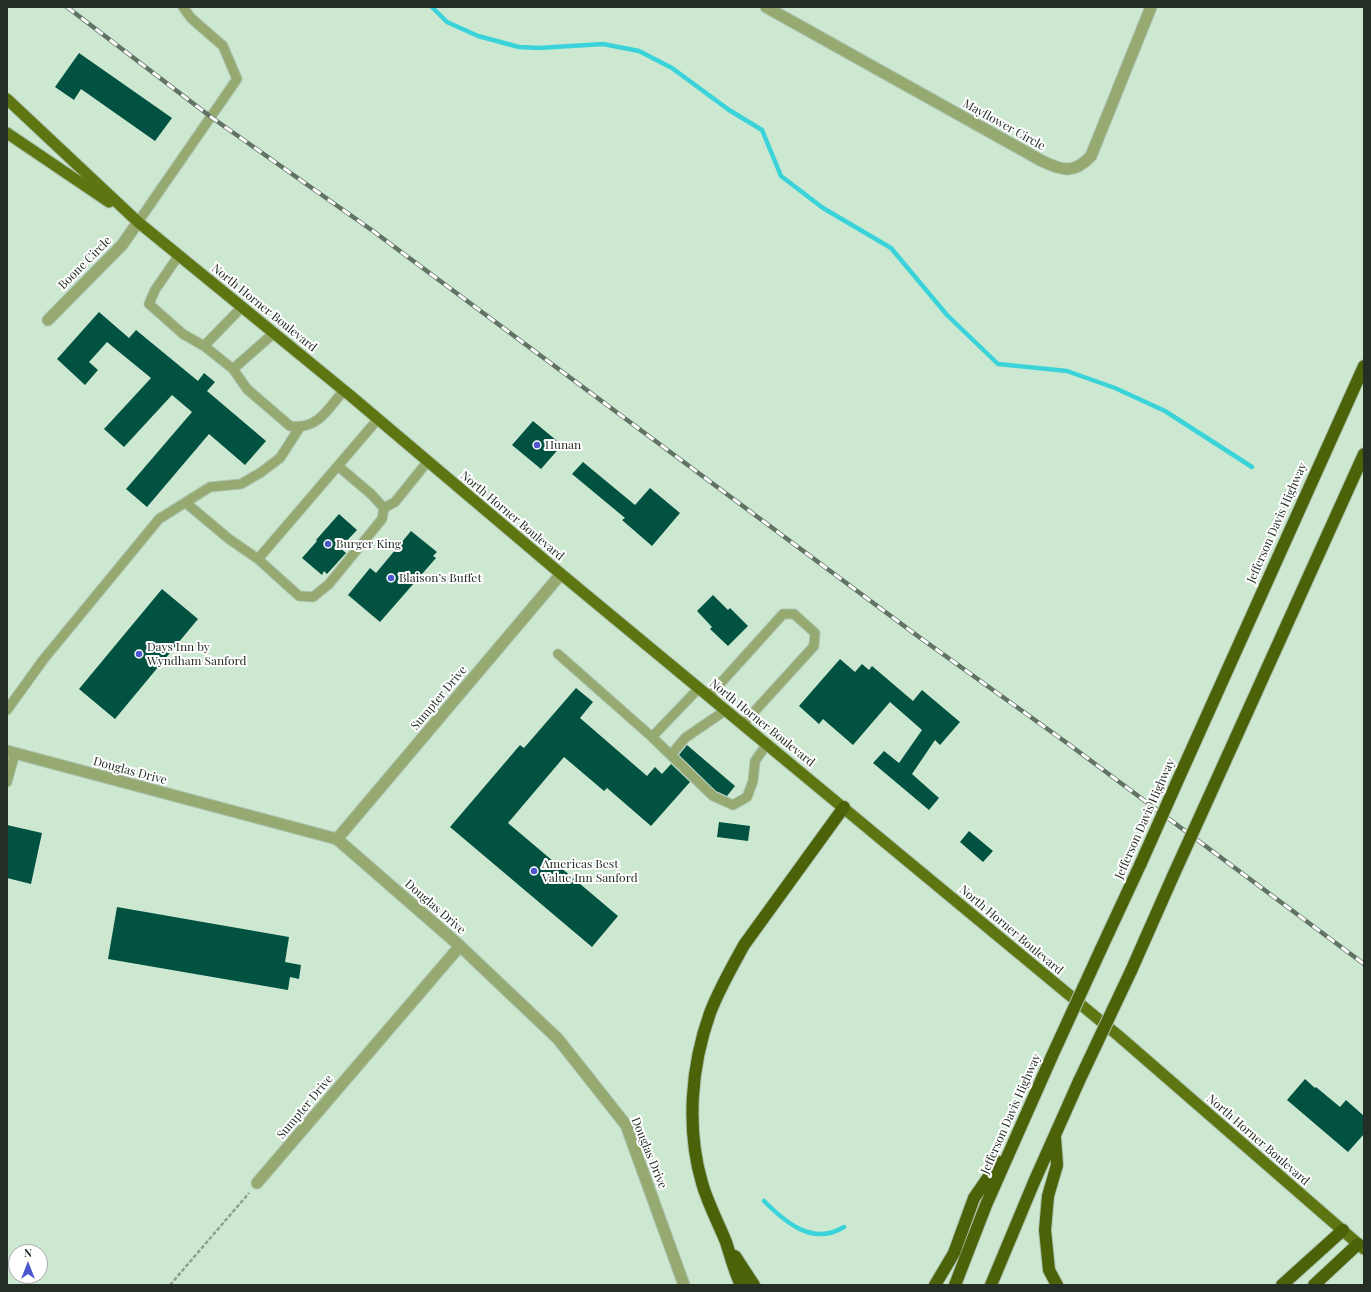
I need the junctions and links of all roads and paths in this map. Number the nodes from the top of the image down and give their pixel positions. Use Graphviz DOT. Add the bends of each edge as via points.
graph roads {
  1 [pos="183,7"];
  2 [pos="766,7"];
  3 [pos="1151,7"];
  4 [pos="7,99"];
  5 [pos="7,132"];
  6 [pos="138,222"];
  7 [pos="179,255"];
  8 [pos="242,307"];
  9 [pos="48,320"];
  10 [pos="274,333"];
  11 [pos="204,346"];
  12 [pos="1364,366"];
  13 [pos="233,369"];
  14 [pos="344,390"];
  15 [pos="378,419"];
  16 [pos="300,427"];
  17 [pos="1364,454"];
  18 [pos="428,461"];
  19 [pos="338,466"];
  20 [pos="186,503"];
  21 [pos="384,508"];
  22 [pos="258,559"];
  23 [pos="561,574"];
  24 [pos="558,654"];
  25 [pos="699,688"];
  26 [pos="709,696"];
  27 [pos="7,710"];
  28 [pos="726,710"];
  29 [pos="743,724"];
  30 [pos="652,737"];
  31 [pos="767,744"];
  32 [pos="11,752"];
  33 [pos="671,755"];
  34 [pos="7,782"];
  35 [pos="844,807"];
  36 [pos="337,839"];
  37 [pos="460,946"];
  38 [pos="1054,1137"];
  39 [pos="1014,1142"];
  40 [pos="257,1183"];
  41 [pos="1343,1230"];
  42 [pos="726,1243"];
  43 [pos="1361,1246"];
  44 [pos="170,1285"];
  45 [pos="684,1285"];
  46 [pos="741,1285"];
  47 [pos="754,1285"];
  48 [pos="935,1285"];
  49 [pos="955,1285"];
  50 [pos="991,1285"];
  51 [pos="1058,1285"];
  52 [pos="1282,1285"];
  53 [pos="1314,1285"];
  1 -- 6 [label="lane" via="191,18 223,46 237,80"];
  2 -- 3 [label="street, Mayflower Circle" via="1053,167 1071,169 1079,167 1091,156"];
  4 -- 6 [label="main road, North Horner Boulevard"];
  5 -- 6 [label="main road, North Horner Boulevard"];
  6 -- 7 [label="main road, North Horner Boulevard"];
  6 -- 9 [label="street, Boone Circle" via="122,245"];
  7 -- 8 [label="main road, North Horner Boulevard"];
  7 -- 11 [label="lane" via="155,290 149,304 183,334"];
  8 -- 10 [label="main road, North Horner Boulevard"];
  8 -- 11 [label="lane"];
  10 -- 13 [label="lane"];
  10 -- 14 [label="main road, North Horner Boulevard"];
  11 -- 13 [label="lane"];
  12 -- 39 [label="highway, Jefferson Davis Highway, bridge"];
  13 -- 16 [label="lane" via="247,389 290,426"];
  14 -- 15 [label="main road, North Horner Boulevard"];
  14 -- 16 [label="lane" via="317,422"];
  15 -- 18 [label="main road, North Horner Boulevard"];
  15 -- 19 [label="lane"];
  16 -- 20 [label="lane" via="280,458 260,473 241,484 210,487"];
  17 -- 38 [label="highway, bridge"];
  18 -- 21 [label="lane" via="396,502"];
  18 -- 23 [label="main road, North Horner Boulevard"];
  19 -- 21 [label="lane"];
  19 -- 22 [label="lane"];
  20 -- 22 [label="lane" via="229,539"];
  20 -- 27 [label="lane" via="159,519 43,660"];
  21 -- 22 [label="lane" via="382,520 329,584 313,597 299,596"];
  23 -- 25 [label="main road, North Horner Boulevard"];
  23 -- 36 [label="street, Sumpter Drive"];
  24 -- 30 [label="lane"];
  25 -- 26 [label="main road, North Horner Boulevard"];
  25 -- 30 [label="lane"];
  26 -- 28 [label="main road, North Horner Boulevard"];
  26 -- 29 [label="lane" via="783,614 794,614 814,633 814,646"];
  28 -- 29 [label="main road, North Horner Boulevard"];
  28 -- 33 [label="lane" via="686,738"];
  29 -- 31 [label="main road, North Horner Boulevard"];
  30 -- 33 [label="lane"];
  31 -- 33 [label="lane" via="755,761 753,781 747,798 733,805 713,796"];
  31 -- 35 [label="main road, North Horner Boulevard"];
  32 -- 34 [label="lane"];
  32 -- 36 [label="street, Douglas Drive"];
  35 -- 41 [label="main road, North Horner Boulevard" via="1120,1037"];
  35 -- 42 [label="highway" via="744,945 710,1012 702,1038 692,1109 694,1135 702,1182 712,1213"];
  36 -- 37 [label="street, Douglas Drive"];
  37 -- 40 [label="street, Sumpter Drive"];
  37 -- 45 [label="street, Douglas Drive" via="558,1039 626,1125"];
  38 -- 50 [label="highway"];
  38 -- 51 [label="highway" via="1057,1165 1048,1196 1045,1230 1049,1270"];
  39 -- 48 [label="highway" via="974,1198 954,1252"];
  39 -- 49 [label="highway, Jefferson Davis Highway"];
  40 -- 44 [label="path"];
  41 -- 43 [label="main road, North Horner Boulevard"];
  41 -- 52 [label="highway"];
  42 -- 46 [label="highway"];
  42 -- 47 [label="highway"];
  43 -- 53 [label="highway"];
}
